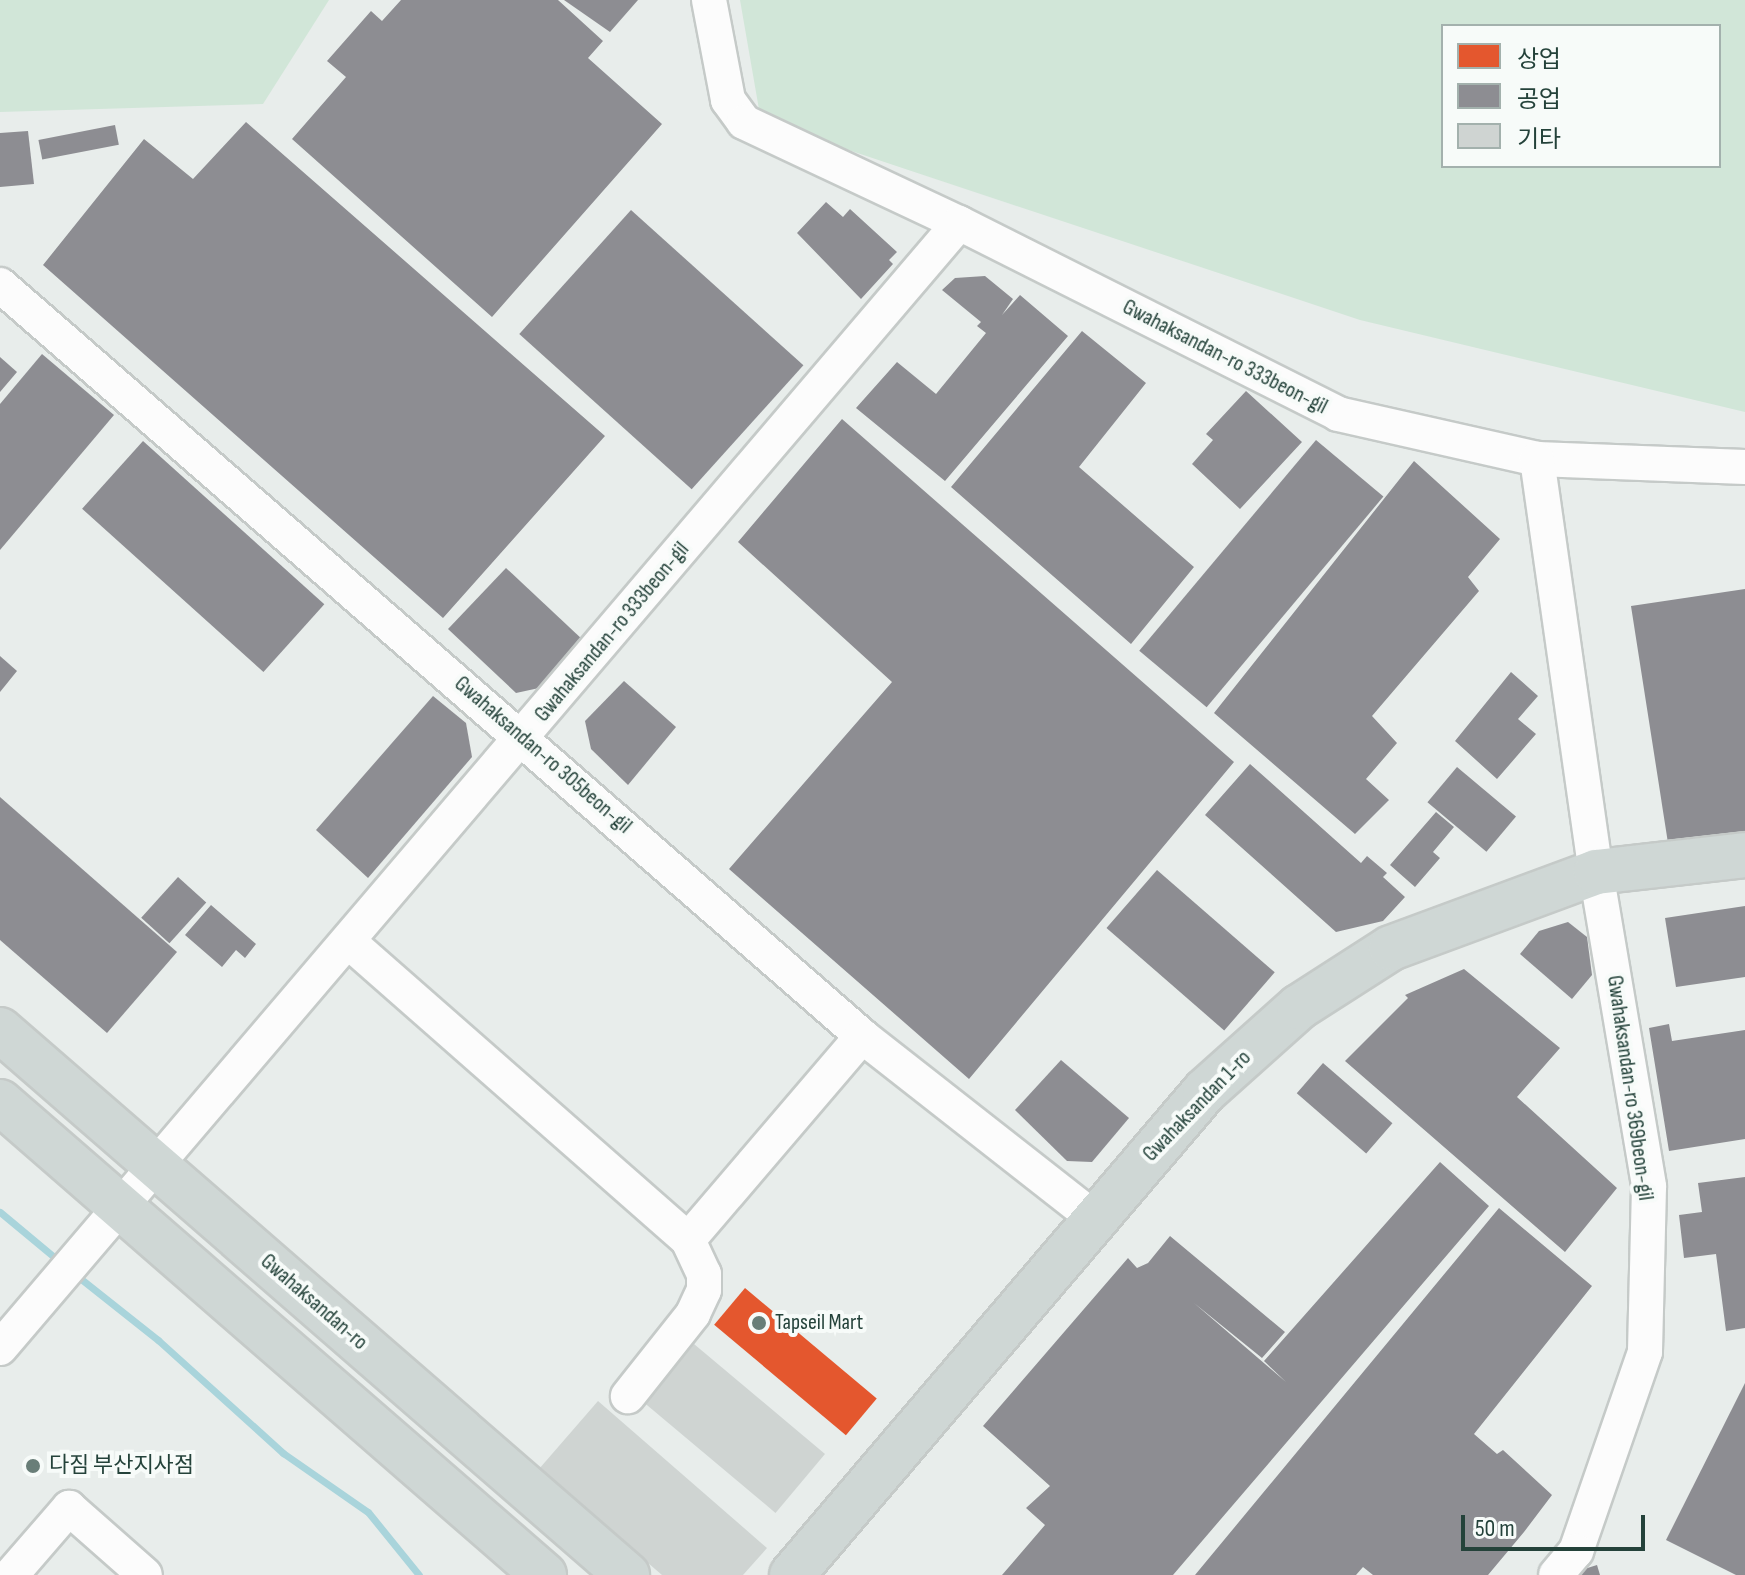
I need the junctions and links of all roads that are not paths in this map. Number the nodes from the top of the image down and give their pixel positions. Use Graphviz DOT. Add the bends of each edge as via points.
graph roads {
  1 [pos="709,0"];
  2 [pos="959,223"];
  3 [pos="0,285"];
  4 [pos="1537,459"];
  5 [pos="1745,467"];
  6 [pos="523,737"];
  7 [pos="1745,855"];
  8 [pos="1596,872"];
  9 [pos="349,942"];
  10 [pos="0,1030"];
  11 [pos="862,1036"];
  12 [pos="0,1102"];
  13 [pos="141,1188"];
  14 [pos="1093,1217"];
  15 [pos="688,1240"];
  16 [pos="0,1348"];
  17 [pos="628,1396"];
  18 [pos="11,1575"];
  19 [pos="145,1575"];
  20 [pos="544,1575"];
  21 [pos="627,1575"];
  22 [pos="792,1575"];
  23 [pos="1556,1575"];
  1 -- 2 [label="street, Gwahaksandan-ro 333beon-gil" via="728,100 744,122"];
  2 -- 4 [label="street, Gwahaksandan-ro 333beon-gil" via="1338,414"];
  2 -- 6 [label="street, Gwahaksandan-ro 333beon-gil"];
  3 -- 6 [label="street, Gwahaksandan-ro 305beon-gil"];
  4 -- 5 [label="street, Gwahaksandan-ro 333beon-gil"];
  4 -- 8 [label="street, Gwahaksandan-ro 369beon-gil"];
  6 -- 9 [label="street, Gwahaksandan-ro 333beon-gil"];
  6 -- 11 [label="street, Gwahaksandan-ro 305beon-gil"];
  7 -- 8 [label="main road, Gwahaksandan 1-ro"];
  8 -- 14 [label="main road, Gwahaksandan 1-ro" via="1391,948 1299,1007 1205,1091"];
  8 -- 23 [label="street, Gwahaksandan-ro 369beon-gil" via="1649,1187 1645,1352 1576,1551"];
  9 -- 13 [label="street, Gwahaksandan-ro 333beon-gil"];
  9 -- 15 [label="street"];
  10 -- 13 [label="main road, Gwahaksandan-ro"];
  11 -- 14 [label="street, Gwahaksandan-ro 305beon-gil"];
  11 -- 15 [label="street"];
  12 -- 13 [label="main road, Gwahaksandan-ro"];
  13 -- 16 [label="street, Gwahaksandan-ro 333beon-gil"];
  13 -- 20 [label="main road, Gwahaksandan-ro"];
  13 -- 21 [label="main road, Gwahaksandan-ro"];
  14 -- 22 [label="main road, Gwahaksandan 1-ro"];
  15 -- 17 [label="street" via="704,1274 704,1290 693,1314"];
  18 -- 19 [label="street" via="69,1508"];
}
